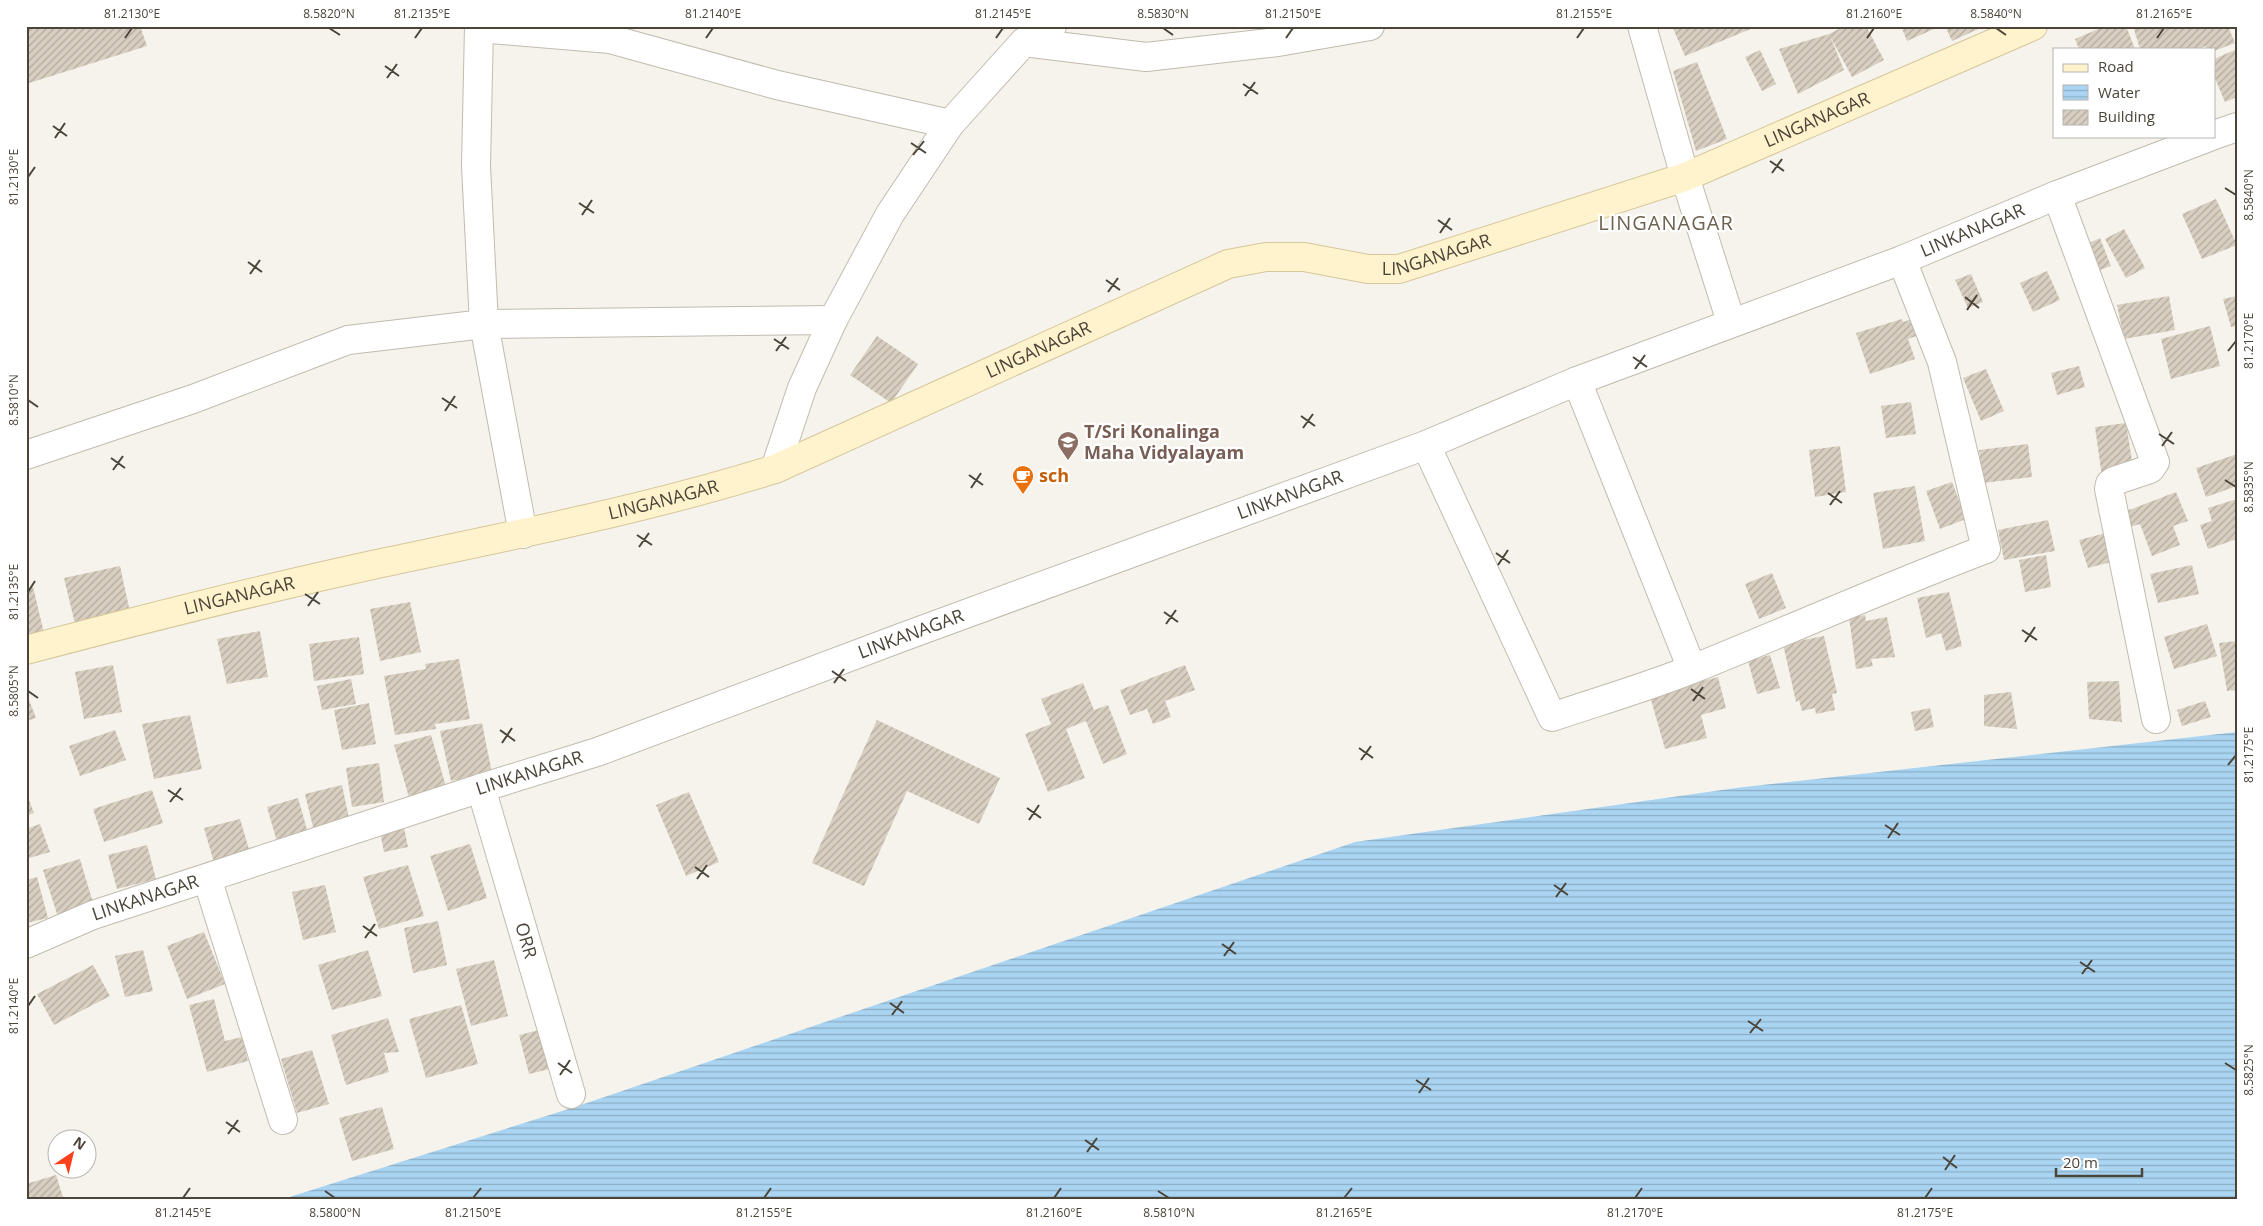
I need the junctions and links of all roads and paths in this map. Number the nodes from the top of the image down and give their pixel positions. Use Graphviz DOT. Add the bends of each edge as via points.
graph roads {
  1 [pos="1052,26"];
  2 [pos="1370,26"];
  3 [pos="1642,26"];
  4 [pos="2033,26"];
  5 [pos="479,27"];
  6 [pos="1024,42"];
  7 [pos="950,124"];
  8 [pos="2237,127"];
  9 [pos="2216,135"];
  10 [pos="2208,138"];
  11 [pos="1685,177"];
  12 [pos="2057,196"];
  13 [pos="1902,260"];
  14 [pos="833,320"];
  15 [pos="1731,322"];
  16 [pos="484,324"];
  17 [pos="1577,381"];
  18 [pos="1426,445"];
  19 [pos="26,455"];
  20 [pos="775,469"];
  21 [pos="523,534"];
  22 [pos="26,650"];
  23 [pos="1692,669"];
  24 [pos="2156,719"];
  25 [pos="480,788"];
  26 [pos="207,878"];
  27 [pos="26,944"];
  28 [pos="571,1094"];
  29 [pos="283,1120"];
  1 -- 6 [label="street"];
  2 -- 6 [label="street" via="1278,42 1146,57"];
  3 -- 11 [label="street"];
  4 -- 11 [label="street, LINGANAGAR"];
  5 -- 7 [label="street" via="610,40 777,85"];
  5 -- 16 [label="street" via="476,166"];
  6 -- 7 [label="street"];
  7 -- 14 [label="street" via="890,214"];
  8 -- 9 [label="street, LINKANAGAR"];
  10 -- 12 [label="street, LINKANAGAR"];
  11 -- 15 [label="street"];
  11 -- 20 [label="street, LINGANAGAR" via="1399,269 1368,269 1304,257 1266,257 1228,264"];
  12 -- 13 [label="street, LINKANAGAR"];
  12 -- 24 [label="street" via="2155,462 2150,469 2114,481 2109,489"];
  13 -- 15 [label="street, LINKANAGAR"];
  13 -- 23 [label="street" via="1942,362 1986,549"];
  14 -- 16 [label="street"];
  14 -- 20 [label="street" via="802,388"];
  15 -- 17 [label="street, LINKANAGAR"];
  16 -- 19 [label="street" via="348,340 192,399"];
  16 -- 21 [label="street"];
  17 -- 18 [label="street, LINKANAGAR"];
  17 -- 23 [label="street"];
  18 -- 23 [label="street" via="1552,717"];
  18 -- 25 [label="street, LINKANAGAR" via="598,752"];
  20 -- 21 [label="street, LINGANAGAR" via="719,487"];
  21 -- 22 [label="street, LINGANAGAR" via="388,562"];
  25 -- 26 [label="street, LINKANAGAR"];
  25 -- 28 [label="street, ORR"];
  26 -- 27 [label="street, LINKANAGAR" via="94,915"];
  26 -- 29 [label="street"];
}
